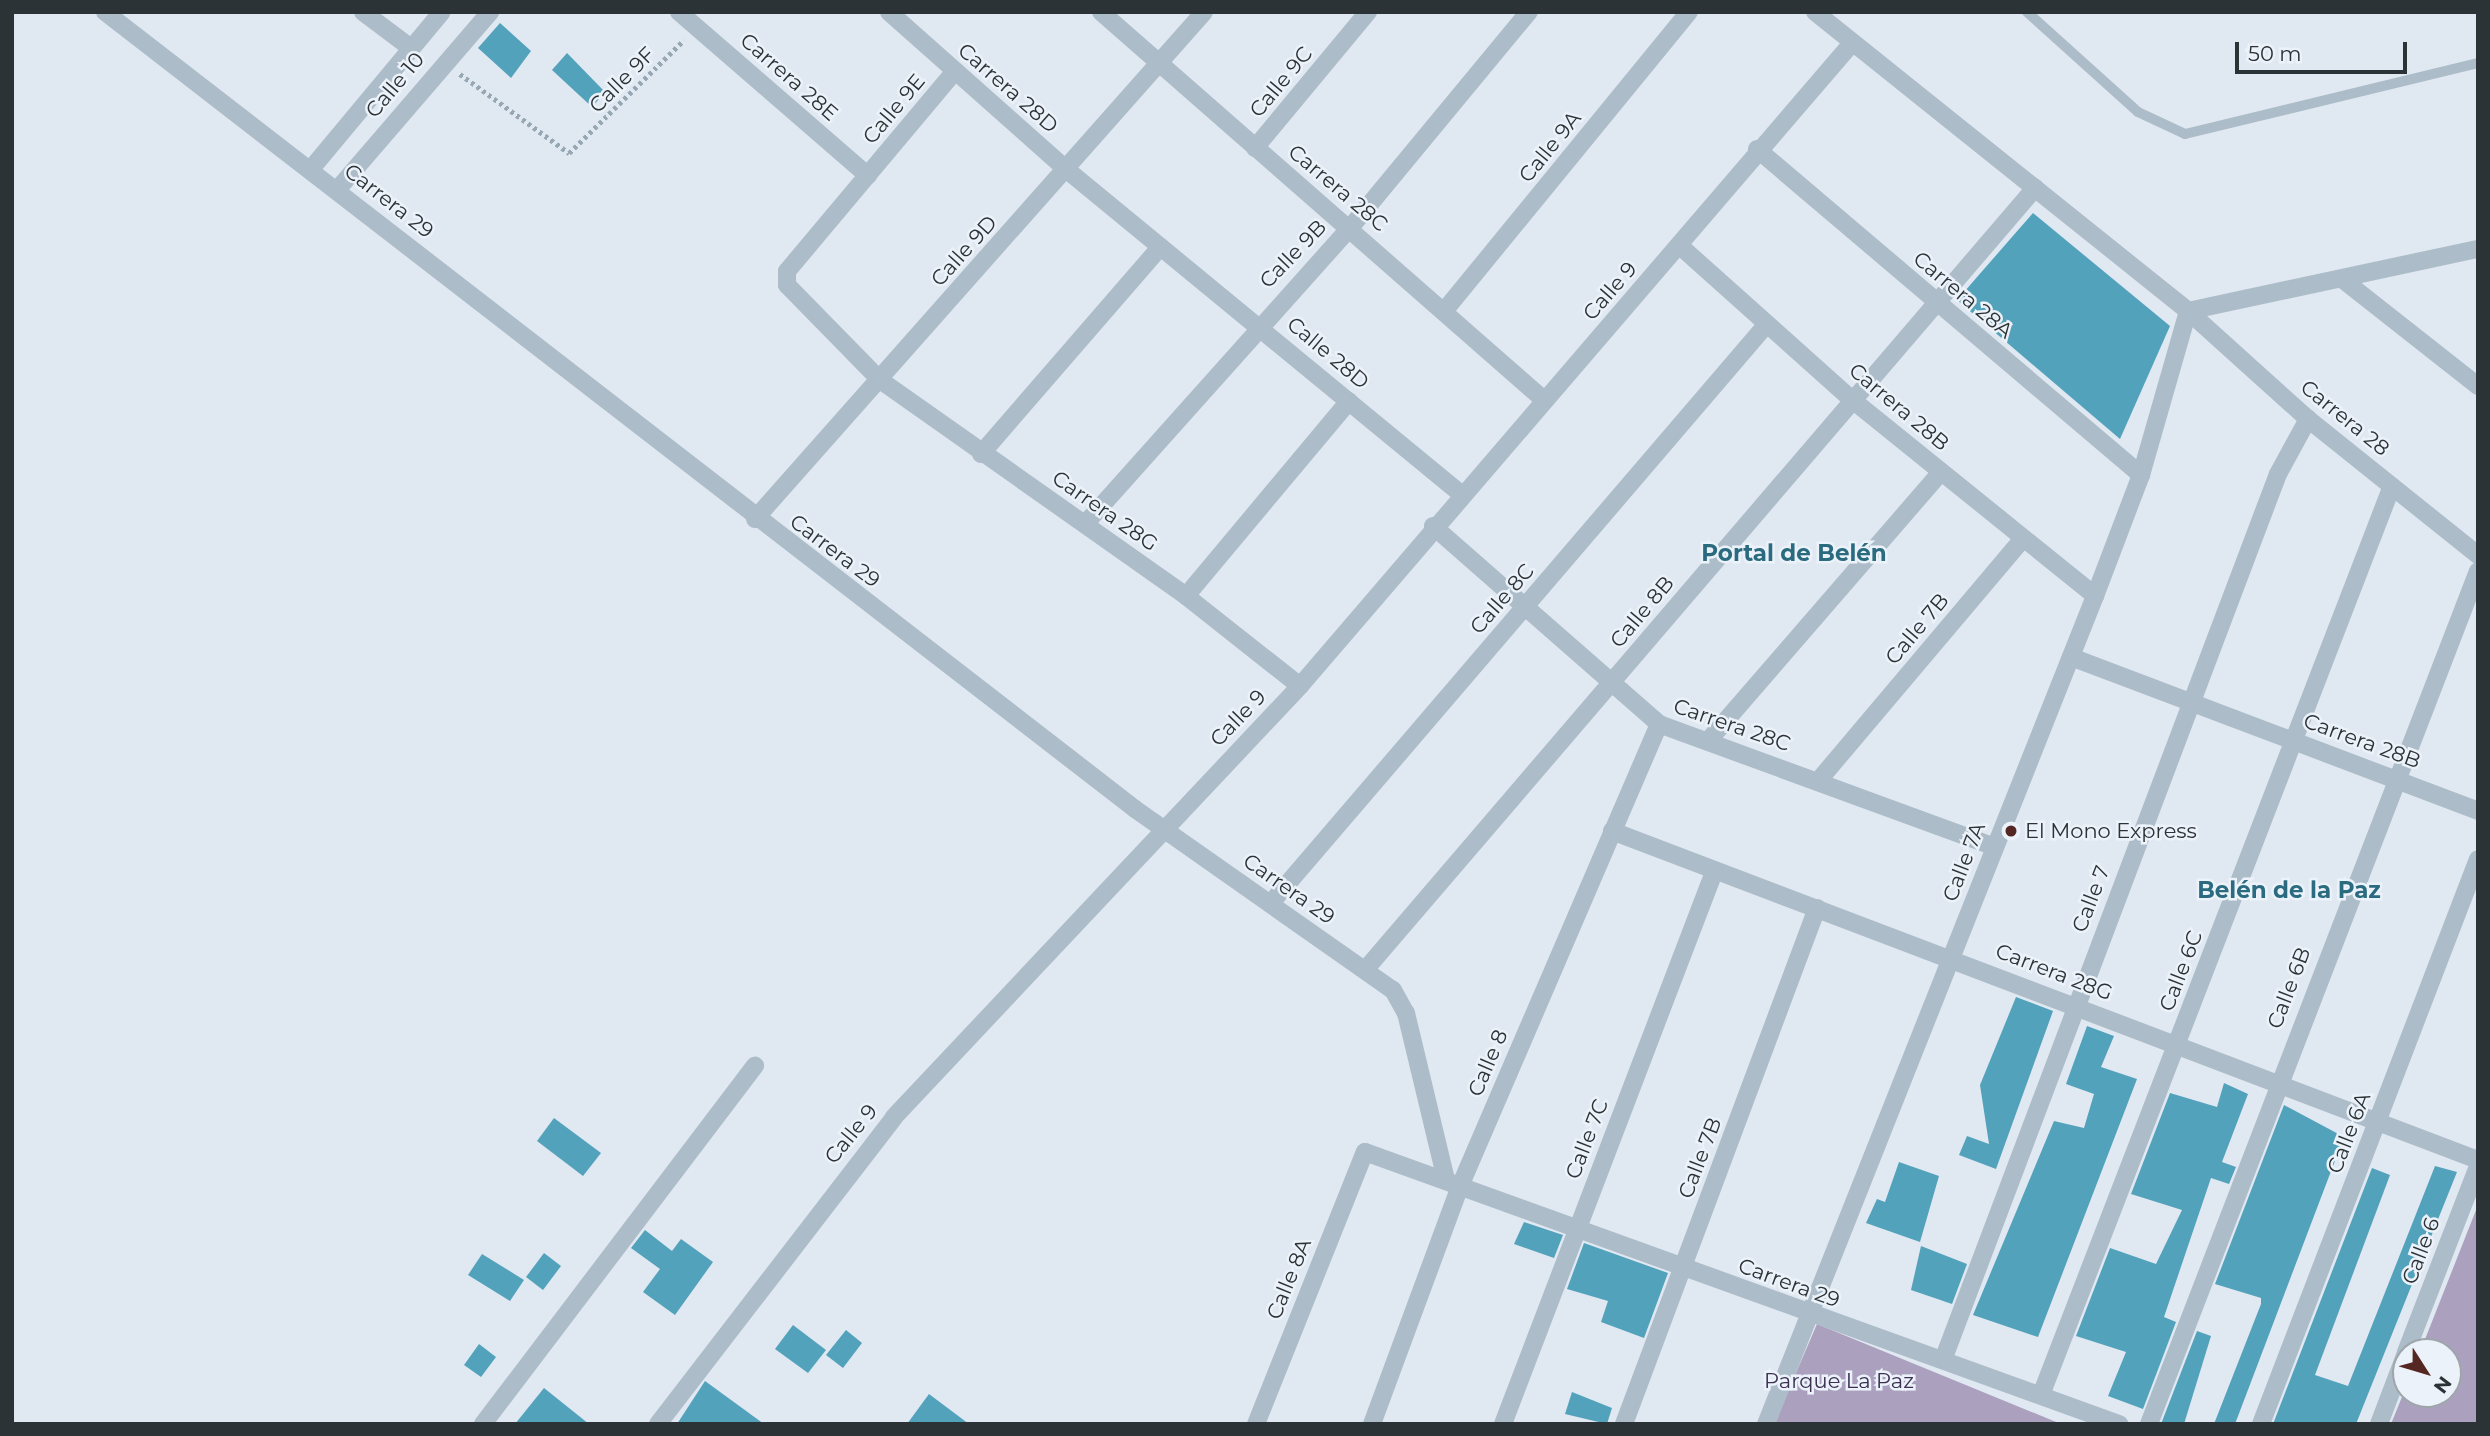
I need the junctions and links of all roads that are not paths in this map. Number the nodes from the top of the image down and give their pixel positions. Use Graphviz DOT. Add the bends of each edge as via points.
graph roads {
  1 [pos="105,12"];
  2 [pos="363,12"];
  3 [pos="442,12"];
  4 [pos="490,12"];
  5 [pos="679,12"];
  6 [pos="889,12"];
  7 [pos="1101,12"];
  8 [pos="1204,12"];
  9 [pos="1368,12"];
  10 [pos="1529,12"];
  11 [pos="1689,12"];
  12 [pos="1815,12"];
  13 [pos="2026,12"];
  14 [pos="1852,43"];
  15 [pos="411,48"];
  16 [pos="2478,63"];
  17 [pos="1161,65"];
  18 [pos="955,71"];
  19 [pos="1255,148"];
  20 [pos="1757,149"];
  21 [pos="311,169"];
  22 [pos="1067,170"];
  23 [pos="868,176"];
  24 [pos="2035,188"];
  25 [pos="337,190"];
  26 [pos="1350,228"];
  27 [pos="1680,246"];
  28 [pos="1160,247"];
  29 [pos="2478,249"];
  30 [pos="2342,278"];
  31 [pos="1935,301"];
  32 [pos="1445,310"];
  33 [pos="2188,311"];
  34 [pos="1258,324"];
  35 [pos="1767,324"];
  36 [pos="880,380"];
  37 [pos="2478,386"];
  38 [pos="1850,398"];
  39 [pos="1544,400"];
  40 [pos="1349,401"];
  41 [pos="2308,419"];
  42 [pos="981,454"];
  43 [pos="1941,472"];
  44 [pos="2141,475"];
  45 [pos="2392,485"];
  46 [pos="1461,494"];
  47 [pos="755,519"];
  48 [pos="1086,523"];
  49 [pos="1433,526"];
  50 [pos="2022,540"];
  51 [pos="2478,555"];
  52 [pos="2478,571"];
  53 [pos="1186,596"];
  54 [pos="2095,596"];
  55 [pos="1525,607"];
  56 [pos="2071,657"];
  57 [pos="1614,681"];
  58 [pos="1300,687"];
  59 [pos="2191,700"];
  60 [pos="1659,724"];
  61 [pos="2292,740"];
  62 [pos="1709,741"];
  63 [pos="2396,776"];
  64 [pos="1819,780"];
  65 [pos="2478,811"];
  66 [pos="1162,829"];
  67 [pos="1612,831"];
  68 [pos="1993,846"];
  69 [pos="2478,859"];
  70 [pos="1714,872"];
  71 [pos="1270,903"];
  72 [pos="1817,908"];
  73 [pos="1952,957"];
  74 [pos="1365,970"];
  75 [pos="2075,1004"];
  76 [pos="2178,1042"];
  77 [pos="755,1066"];
  78 [pos="2277,1082"];
  79 [pos="2379,1120"];
  80 [pos="1365,1152"];
  81 [pos="2478,1160"];
  82 [pos="2478,1166"];
  83 [pos="1454,1181"];
  84 [pos="1578,1225"];
  85 [pos="1683,1268"];
  86 [pos="1809,1315"];
  87 [pos="2412,1338"];
  88 [pos="1943,1360"];
  89 [pos="2392,1390"];
  90 [pos="2041,1395"];
  91 [pos="483,1424"];
  92 [pos="658,1424"];
  93 [pos="1256,1424"];
  94 [pos="1372,1424"];
  95 [pos="1503,1424"];
  96 [pos="1624,1424"];
  97 [pos="1766,1424"];
  98 [pos="2119,1424"];
  99 [pos="2149,1424"];
  100 [pos="2261,1424"];
  101 [pos="2379,1424"];
  1 -- 21 [label="street, Carrera 29"];
  2 -- 15 [label="street"];
  3 -- 15 [label="street, Calle 10"];
  4 -- 25 [label="street, Calle 10"];
  5 -- 23 [label="street, Carrera 28E"];
  6 -- 18 [label="street, Carrera 28D"];
  7 -- 17 [label="street, Carrera 28C"];
  8 -- 17 [label="street, Calle 9D"];
  9 -- 19 [label="street, Calle 9C"];
  10 -- 26 [label="street, Calle 9B"];
  11 -- 32 [label="street, Calle 9A"];
  12 -- 14 [label="street, Carrera 28"];
  13 -- 16 [label="lane" via="2137,112 2185,134"];
  14 -- 20 [label="street, Calle 9"];
  14 -- 24 [label="street, Carrera 28"];
  15 -- 21 [label="street, Calle 10"];
  17 -- 19 [label="street, Carrera 28C"];
  17 -- 22 [label="street, Calle 9D"];
  18 -- 22 [label="street, Carrera 28D"];
  18 -- 23 [label="street, Calle 9E"];
  19 -- 26 [label="street, Carrera 28C"];
  20 -- 27 [label="street, Calle 9"];
  20 -- 31 [label="street, Carrera 28A"];
  21 -- 25 [label="street, Carrera 29"];
  22 -- 28 [label="street, Calle 28D"];
  22 -- 36 [label="street, Calle 9D"];
  23 -- 36 [label="street, Calle 9E" via="787,271 787,285"];
  24 -- 31 [label="street, Calle 8B"];
  24 -- 33 [label="street, Carrera 28"];
  25 -- 47 [label="street, Carrera 29"];
  26 -- 32 [label="street, Carrera 28C"];
  26 -- 34 [label="street, Calle 9B"];
  27 -- 35 [label="street, Carrera 28B"];
  27 -- 39 [label="street, Calle 9"];
  28 -- 34 [label="street, Calle 28D"];
  28 -- 42 [label="street"];
  29 -- 30 [label="street"];
  30 -- 33 [label="street"];
  30 -- 37 [label="street"];
  31 -- 38 [label="street, Calle 8B"];
  31 -- 44 [label="street, Carrera 28A"];
  32 -- 39 [label="street, Carrera 28C"];
  33 -- 41 [label="street, Carrera 28"];
  33 -- 44 [label="street, Calle 7A"];
  34 -- 40 [label="street, Calle 28D"];
  34 -- 48 [label="street, Calle 9B"];
  35 -- 38 [label="street, Carrera 28B"];
  35 -- 55 [label="street, Calle 8C"];
  36 -- 42 [label="street, Carrera 28G"];
  36 -- 47 [label="street, Calle 9D"];
  38 -- 43 [label="street, Carrera 28B"];
  38 -- 57 [label="street, Calle 8B"];
  39 -- 46 [label="street, Calle 9"];
  40 -- 46 [label="street, Calle 28D"];
  40 -- 53 [label="street"];
  41 -- 45 [label="street, Carrera 28"];
  41 -- 59 [label="street, Calle 7" via="2278,474"];
  42 -- 48 [label="street, Carrera 28G"];
  43 -- 50 [label="street, Carrera 28B"];
  43 -- 62 [label="street"];
  44 -- 54 [label="street, Calle 7A"];
  45 -- 51 [label="street, Carrera 28"];
  45 -- 61 [label="street, Calle 6C"];
  46 -- 49 [label="street, Calle 9"];
  47 -- 66 [label="street, Carrera 29"];
  48 -- 53 [label="street, Carrera 28G"];
  49 -- 55 [label="street, Carrera 28C"];
  49 -- 58 [label="street, Calle 9"];
  50 -- 54 [label="street, Carrera 28B"];
  50 -- 64 [label="street, Calle 7B"];
  52 -- 63 [label="street, Calle 6B"];
  53 -- 58 [label="street, Carrera 28G"];
  54 -- 56 [label="street, Calle 7A"];
  55 -- 57 [label="street, Carrera 28C"];
  55 -- 71 [label="street, Calle 8C"];
  56 -- 59 [label="street, Carrera 28B"];
  56 -- 68 [label="street, Calle 7A"];
  57 -- 60 [label="street, Carrera 28C"];
  57 -- 74 [label="street, Calle 8B"];
  58 -- 66 [label="street, Calle 9"];
  59 -- 61 [label="street, Carrera 28B"];
  59 -- 75 [label="street, Calle 7"];
  60 -- 62 [label="street, Carrera 28C"];
  60 -- 67 [label="street, Calle 8"];
  61 -- 63 [label="street, Carrera 28B"];
  61 -- 76 [label="street, Calle 6C"];
  62 -- 64 [label="street, Carrera 28C"];
  63 -- 65 [label="street, Carrera 28B"];
  63 -- 78 [label="street, Calle 6B"];
  64 -- 68 [label="street, Carrera 28C"];
  66 -- 71 [label="street, Carrera 29"];
  66 -- 92 [label="street, Calle 9" via="894,1117"];
  67 -- 70 [label="street, Carrera 28G"];
  67 -- 83 [label="street, Calle 8"];
  68 -- 73 [label="street, Calle 7A"];
  69 -- 79 [label="street, Calle 6A"];
  70 -- 72 [label="street, Carrera 28G"];
  70 -- 84 [label="street, Calle 7C"];
  71 -- 74 [label="street, Carrera 29"];
  72 -- 73 [label="street, Carrera 28G"];
  72 -- 85 [label="street, Calle 7B"];
  73 -- 75 [label="street, Carrera 28G"];
  73 -- 86 [label="street, Calle 7A"];
  74 -- 83 [label="street, Carrera 29" via="1393,990 1406,1013"];
  75 -- 76 [label="street, Carrera 28G"];
  75 -- 88 [label="street, Calle 7"];
  76 -- 78 [label="street, Carrera 28G"];
  76 -- 90 [label="street, Calle 6C"];
  77 -- 91 [label="street"];
  78 -- 79 [label="street, Carrera 28G"];
  78 -- 99 [label="street, Calle 6B"];
  79 -- 81 [label="street, Carrera 28G"];
  79 -- 100 [label="street, Calle 6A"];
  80 -- 83 [label="street, Carrera 29"];
  80 -- 93 [label="street, Calle 8A"];
  82 -- 87 [label="street, Calle 6"];
  83 -- 84 [label="street, Carrera 29"];
  83 -- 94 [label="street, Calle 8"];
  84 -- 85 [label="street, Carrera 29"];
  84 -- 95 [label="street, Calle 7C"];
  85 -- 86 [label="street, Carrera 29"];
  85 -- 96 [label="street, Calle 7B"];
  86 -- 88 [label="street, Carrera 29"];
  86 -- 97 [label="street, Calle 7A"];
  88 -- 90 [label="street, Carrera 29"];
  89 -- 101 [label="street, Calle 6"];
  90 -- 98 [label="street, Carrera 29"];
}
